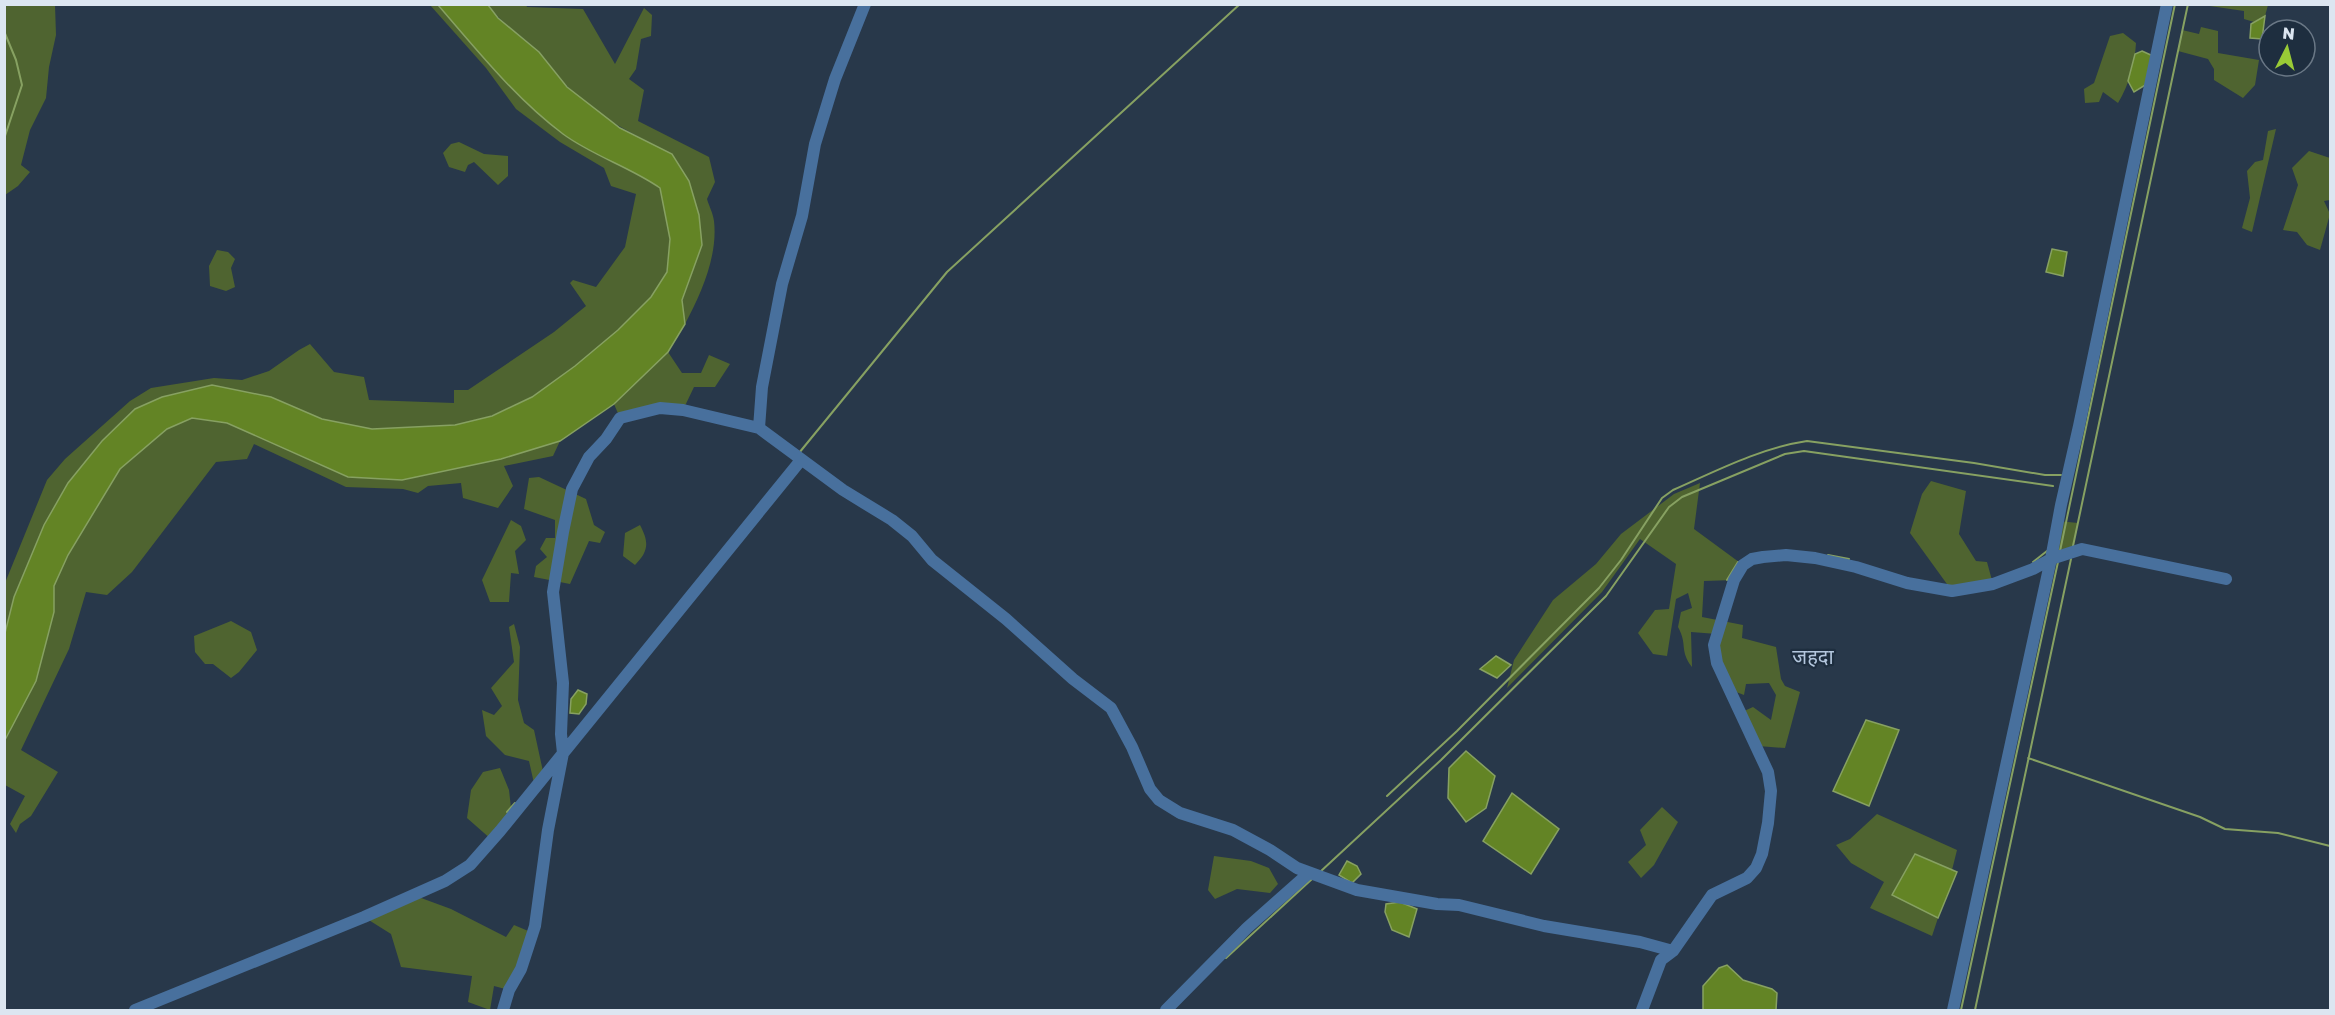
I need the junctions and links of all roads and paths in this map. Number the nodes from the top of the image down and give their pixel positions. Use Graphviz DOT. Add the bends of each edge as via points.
graph roads {
  1 [pos="865,4"];
  2 [pos="2167,4"];
  3 [pos="759,428"];
  4 [pos="801,460"];
  5 [pos="2051,559"];
  6 [pos="2226,579"];
  7 [pos="563,753"];
  8 [pos="1309,873"];
  9 [pos="1673,951"];
  10 [pos="135,1011"];
  11 [pos="503,1011"];
  12 [pos="1166,1011"];
  13 [pos="1642,1011"];
  14 [pos="1953,1011"];
  1 -- 3 [label="street" via="835,79 815,144 802,216 782,284 762,387"];
  2 -- 5 [label="street"];
  3 -- 4 [label="street"];
  3 -- 7 [label="street" via="660,408 620,418 589,457 572,489 553,592 563,683"];
  4 -- 7 [label="street"];
  4 -- 8 [label="street" via="912,536 932,560 1111,708 1159,800 1180,813 1233,830"];
  5 -- 6 [label="street" via="2082,549"];
  5 -- 9 [label="street" via="1993,584 1952,591 1815,558 1763,557 1743,565 1734,580 1714,645 1718,663 1768,772 1768,824 1756,868 1747,878 1712,895"];
  5 -- 14 [label="street"];
  7 -- 10 [label="street" via="470,865 445,881"];
  7 -- 11 [label="street" via="535,926"];
  8 -- 9 [label="street" via="1357,890 1460,906"];
  8 -- 12 [label="street" via="1247,928"];
  9 -- 13 [label="street" via="1661,960"];
}
